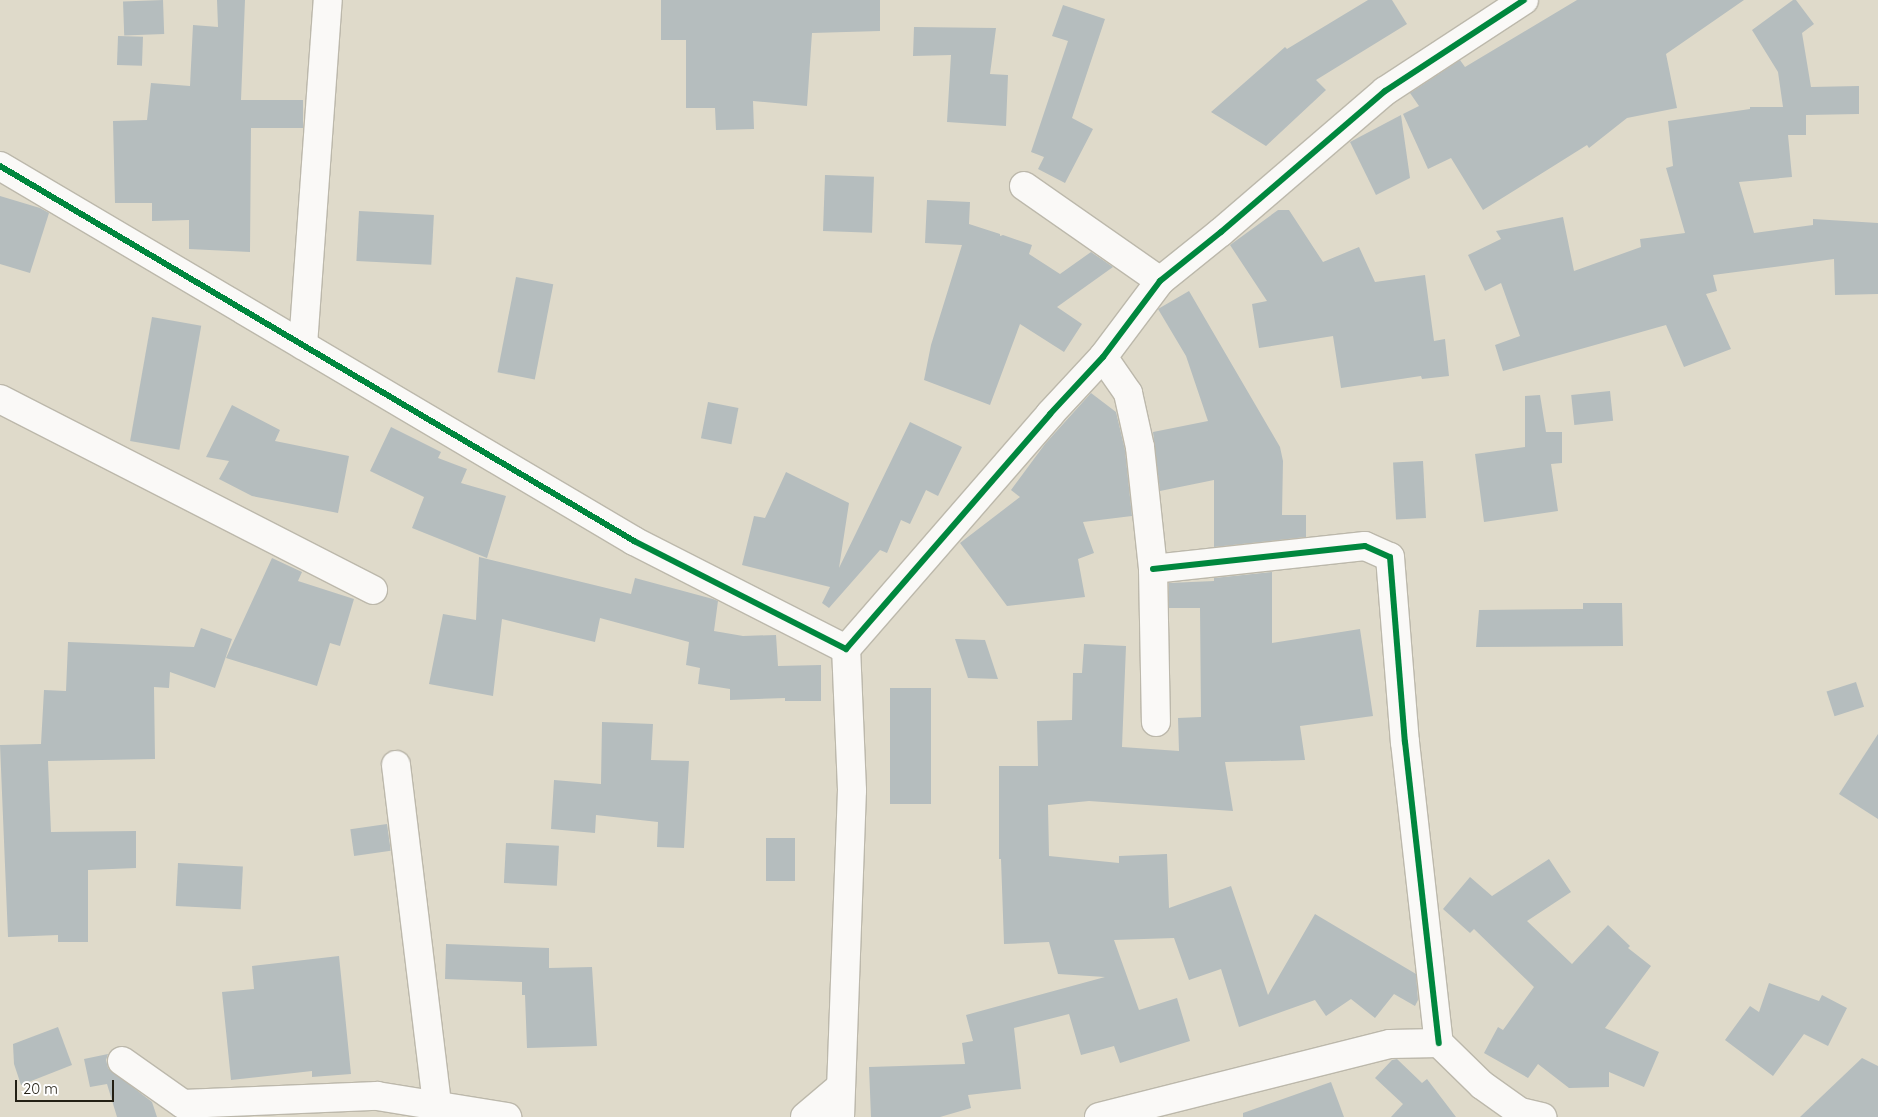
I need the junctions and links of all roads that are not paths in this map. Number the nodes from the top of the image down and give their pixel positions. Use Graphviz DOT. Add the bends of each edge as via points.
graph roads {
  1 [pos="328,0"];
  2 [pos="1524,0"];
  3 [pos="0,166"];
  4 [pos="1024,186"];
  5 [pos="1160,281"];
  6 [pos="303,345"];
  7 [pos="1103,357"];
  8 [pos="0,399"];
  9 [pos="1153,570"];
  10 [pos="373,590"];
  11 [pos="846,649"];
  12 [pos="1156,722"];
  13 [pos="396,765"];
  14 [pos="1439,1043"];
  15 [pos="122,1061"];
  16 [pos="839,1088"];
  17 [pos="437,1105"];
  18 [pos="507,1117"];
  19 [pos="805,1117"];
  20 [pos="840,1117"];
  21 [pos="1099,1117"];
  22 [pos="1542,1117"];
  1 -- 6 [label="street"];
  2 -- 5 [label="street" via="1385,91"];
  3 -- 6 [label="street"];
  4 -- 5 [label="street"];
  5 -- 7 [label="street"];
  6 -- 11 [label="street" via="634,540"];
  7 -- 9 [label="street" via="1128,393 1140,447"];
  7 -- 11 [label="street"];
  8 -- 10 [label="street"];
  9 -- 12 [label="street"];
  9 -- 14 [label="street" via="1364,546 1390,557 1405,742"];
  11 -- 16 [label="street" via="852,790 848,947"];
  13 -- 17 [label="street"];
  14 -- 21 [label="street" via="1390,1044"];
  14 -- 22 [label="street" via="1482,1085 1520,1112"];
  15 -- 17 [label="street" via="183,1104 377,1096"];
  16 -- 19 [label="street"];
  16 -- 20 [label="street"];
  17 -- 18 [label="street"];
}
